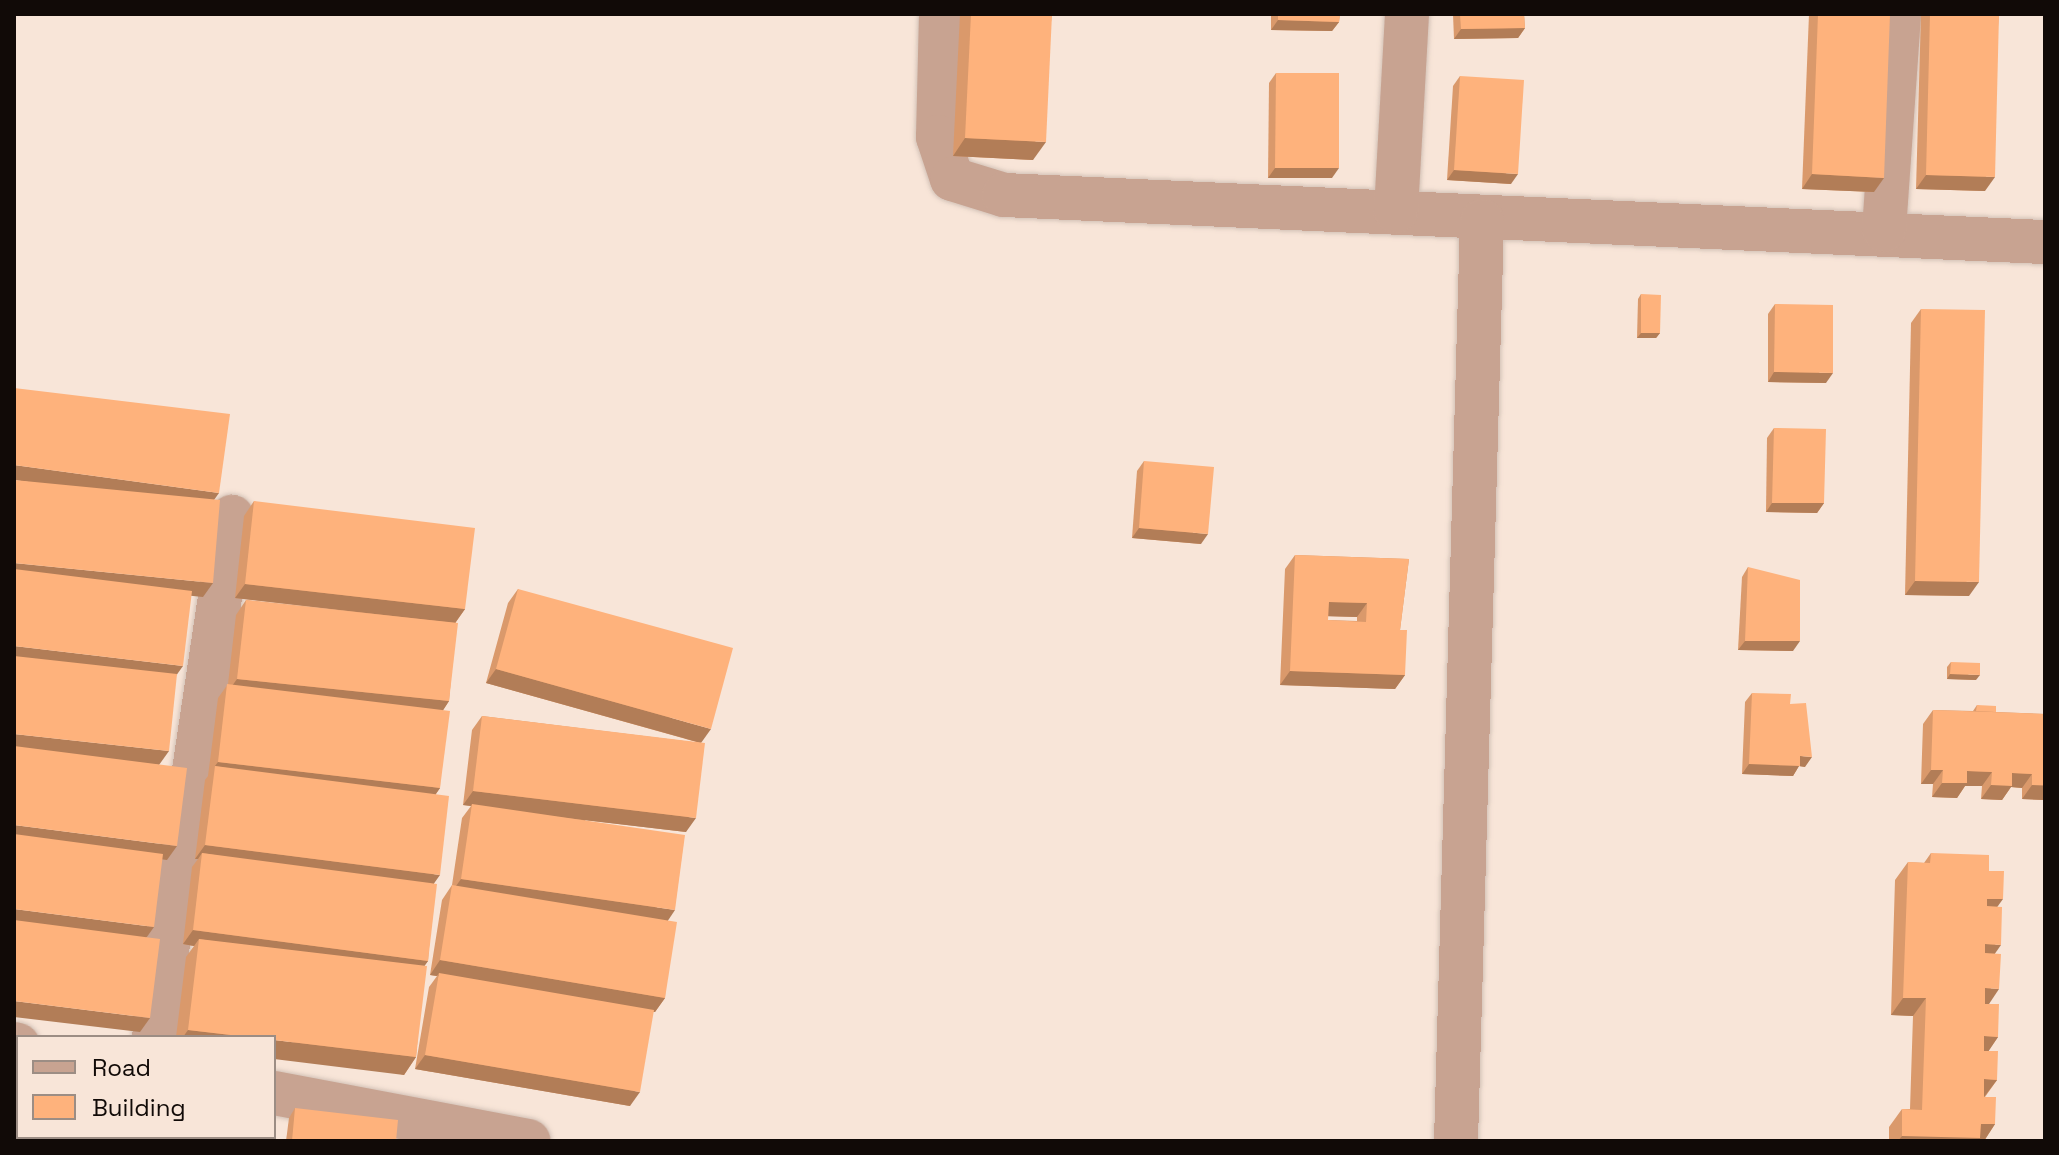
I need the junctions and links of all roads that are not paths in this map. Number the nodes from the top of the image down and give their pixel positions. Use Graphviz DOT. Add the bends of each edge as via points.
graph roads {
  1 [pos="941,14"];
  2 [pos="1407,14"];
  3 [pos="1899,14"];
  4 [pos="1396,211"];
  5 [pos="1482,221"];
  6 [pos="1884,230"];
  7 [pos="2045,242"];
  8 [pos="232,517"];
  9 [pos="154,1035"];
  10 [pos="276,1093"];
  11 [pos="529,1141"];
  12 [pos="1456,1141"];
  1 -- 4 [label="street" via="938,137 952,179 1004,195"];
  2 -- 4 [label="street"];
  3 -- 6 [label="street"];
  4 -- 5 [label="street"];
  5 -- 6 [label="street"];
  5 -- 12 [label="street"];
  6 -- 7 [label="street"];
  8 -- 9 [label="street"];
  10 -- 11 [label="street"];
}
